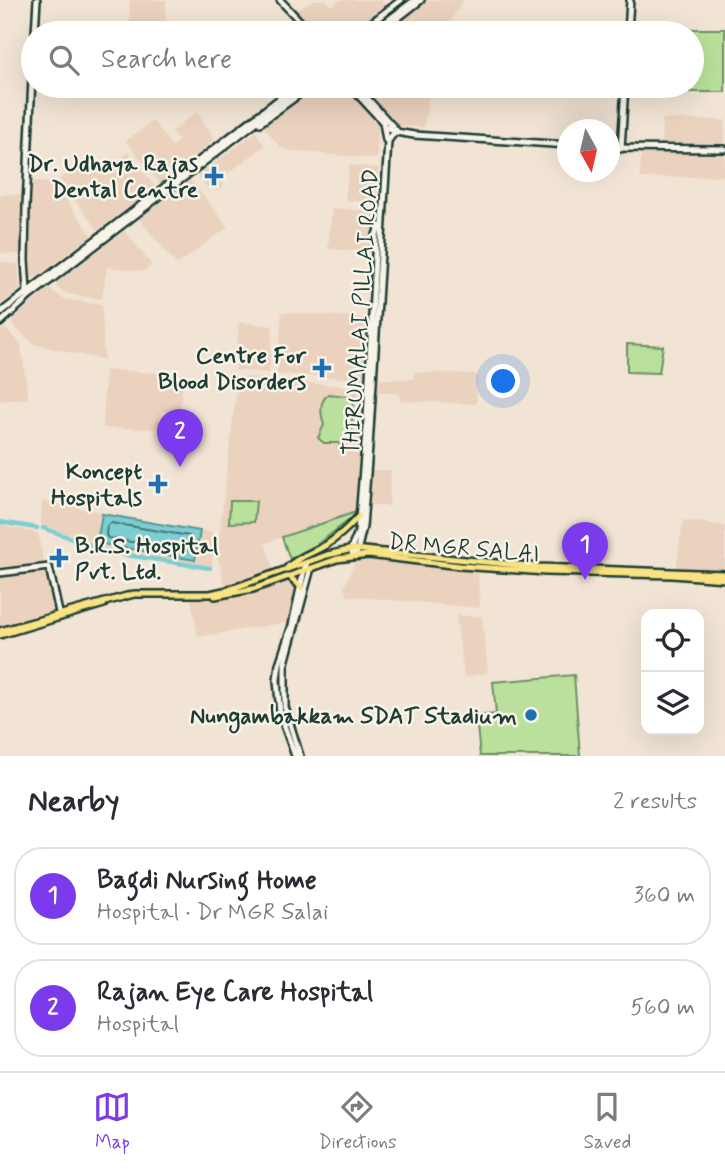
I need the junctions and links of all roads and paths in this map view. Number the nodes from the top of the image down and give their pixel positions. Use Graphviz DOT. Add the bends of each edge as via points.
graph roads {
  1 [pos="37,0"];
  2 [pos="280,0"];
  3 [pos="404,0"];
  4 [pos="415,0"];
  5 [pos="421,0"];
  6 [pos="630,0"];
  7 [pos="36,21"];
  8 [pos="298,21"];
  9 [pos="375,21"];
  10 [pos="378,21"];
  11 [pos="387,21"];
  12 [pos="394,21"];
  13 [pos="629,21"];
  14 [pos="31,98"];
  15 [pos="277,98"];
  16 [pos="287,98"];
  17 [pos="295,98"];
  18 [pos="362,98"];
  19 [pos="367,98"];
  20 [pos="624,98"];
  21 [pos="384,126"];
  22 [pos="396,132"];
  23 [pos="386,138"];
  24 [pos="557,144"];
  25 [pos="621,149"];
  26 [pos="725,149"];
  27 [pos="211,153"];
  28 [pos="29,294"];
  29 [pos="0,313"];
  30 [pos="0,323"];
  31 [pos="359,516"];
  32 [pos="327,545"];
  33 [pos="355,549"];
  34 [pos="352,556"];
  35 [pos="313,564"];
  36 [pos="304,570"];
  37 [pos="0,573"];
  38 [pos="287,573"];
  39 [pos="725,577"];
  40 [pos="301,587"];
  41 [pos="59,615"];
  42 [pos="0,633"];
  43 [pos="297,756"];
  1 -- 7 [label="main road"];
  2 -- 8 [label="main road"];
  3 -- 9 [label="main road"];
  3 -- 10 [label="main road"];
  4 -- 11 [label="main road"];
  5 -- 12 [label="main road"];
  6 -- 13 [label="main road"];
  14 -- 28 [label="main road" via="26,222"];
  15 -- 27 [label="main road" via="211,146"];
  16 -- 27 [label="main road"];
  17 -- 27 [label="main road" via="219,155"];
  18 -- 21 [label="main road"];
  19 -- 22 [label="main road"];
  20 -- 25 [label="main road"];
  21 -- 22 [label="main road"];
  21 -- 23 [label="main road"];
  22 -- 23 [label="main road"];
  22 -- 24 [label="main road"];
  22 -- 33 [label="main road, THIRUMALAI PILLAI ROAD" via="388,141 363,527"];
  23 -- 31 [label="main road"];
  25 -- 26 [label="main road"];
  27 -- 28 [label="main road"];
  28 -- 29 [label="main road"];
  28 -- 30 [label="main road"];
  31 -- 32 [label="main road"];
  31 -- 33 [label="main road"];
  32 -- 35 [label="main road"];
  32 -- 38 [label="main road" via="292,563"];
  33 -- 34 [label="main road"];
  33 -- 35 [label="main road, DR MGR SALAI"];
  33 -- 39 [label="main road, DR MGR SALAI" via="539,567"];
  34 -- 35 [label="main road, DR MGR SALAI"];
  34 -- 39 [label="main road, DR MGR SALAI" via="545,572"];
  35 -- 36 [label="main road, DR MGR SALAI"];
  35 -- 38 [label="main road, DR MGR SALAI"];
  35 -- 43 [label="main road" via="283,678"];
  36 -- 38 [label="main road, DR MGR SALAI"];
  36 -- 40 [label="main road"];
  37 -- 41 [label="main road" via="49,567"];
  38 -- 40 [label="main road"];
  38 -- 41 [label="main road, DR MGR SALAI" via="253,589 222,596 134,597"];
  40 -- 43 [label="main road" via="277,680 281,714"];
  41 -- 42 [label="main road, DR MGR SALAI"];
}
